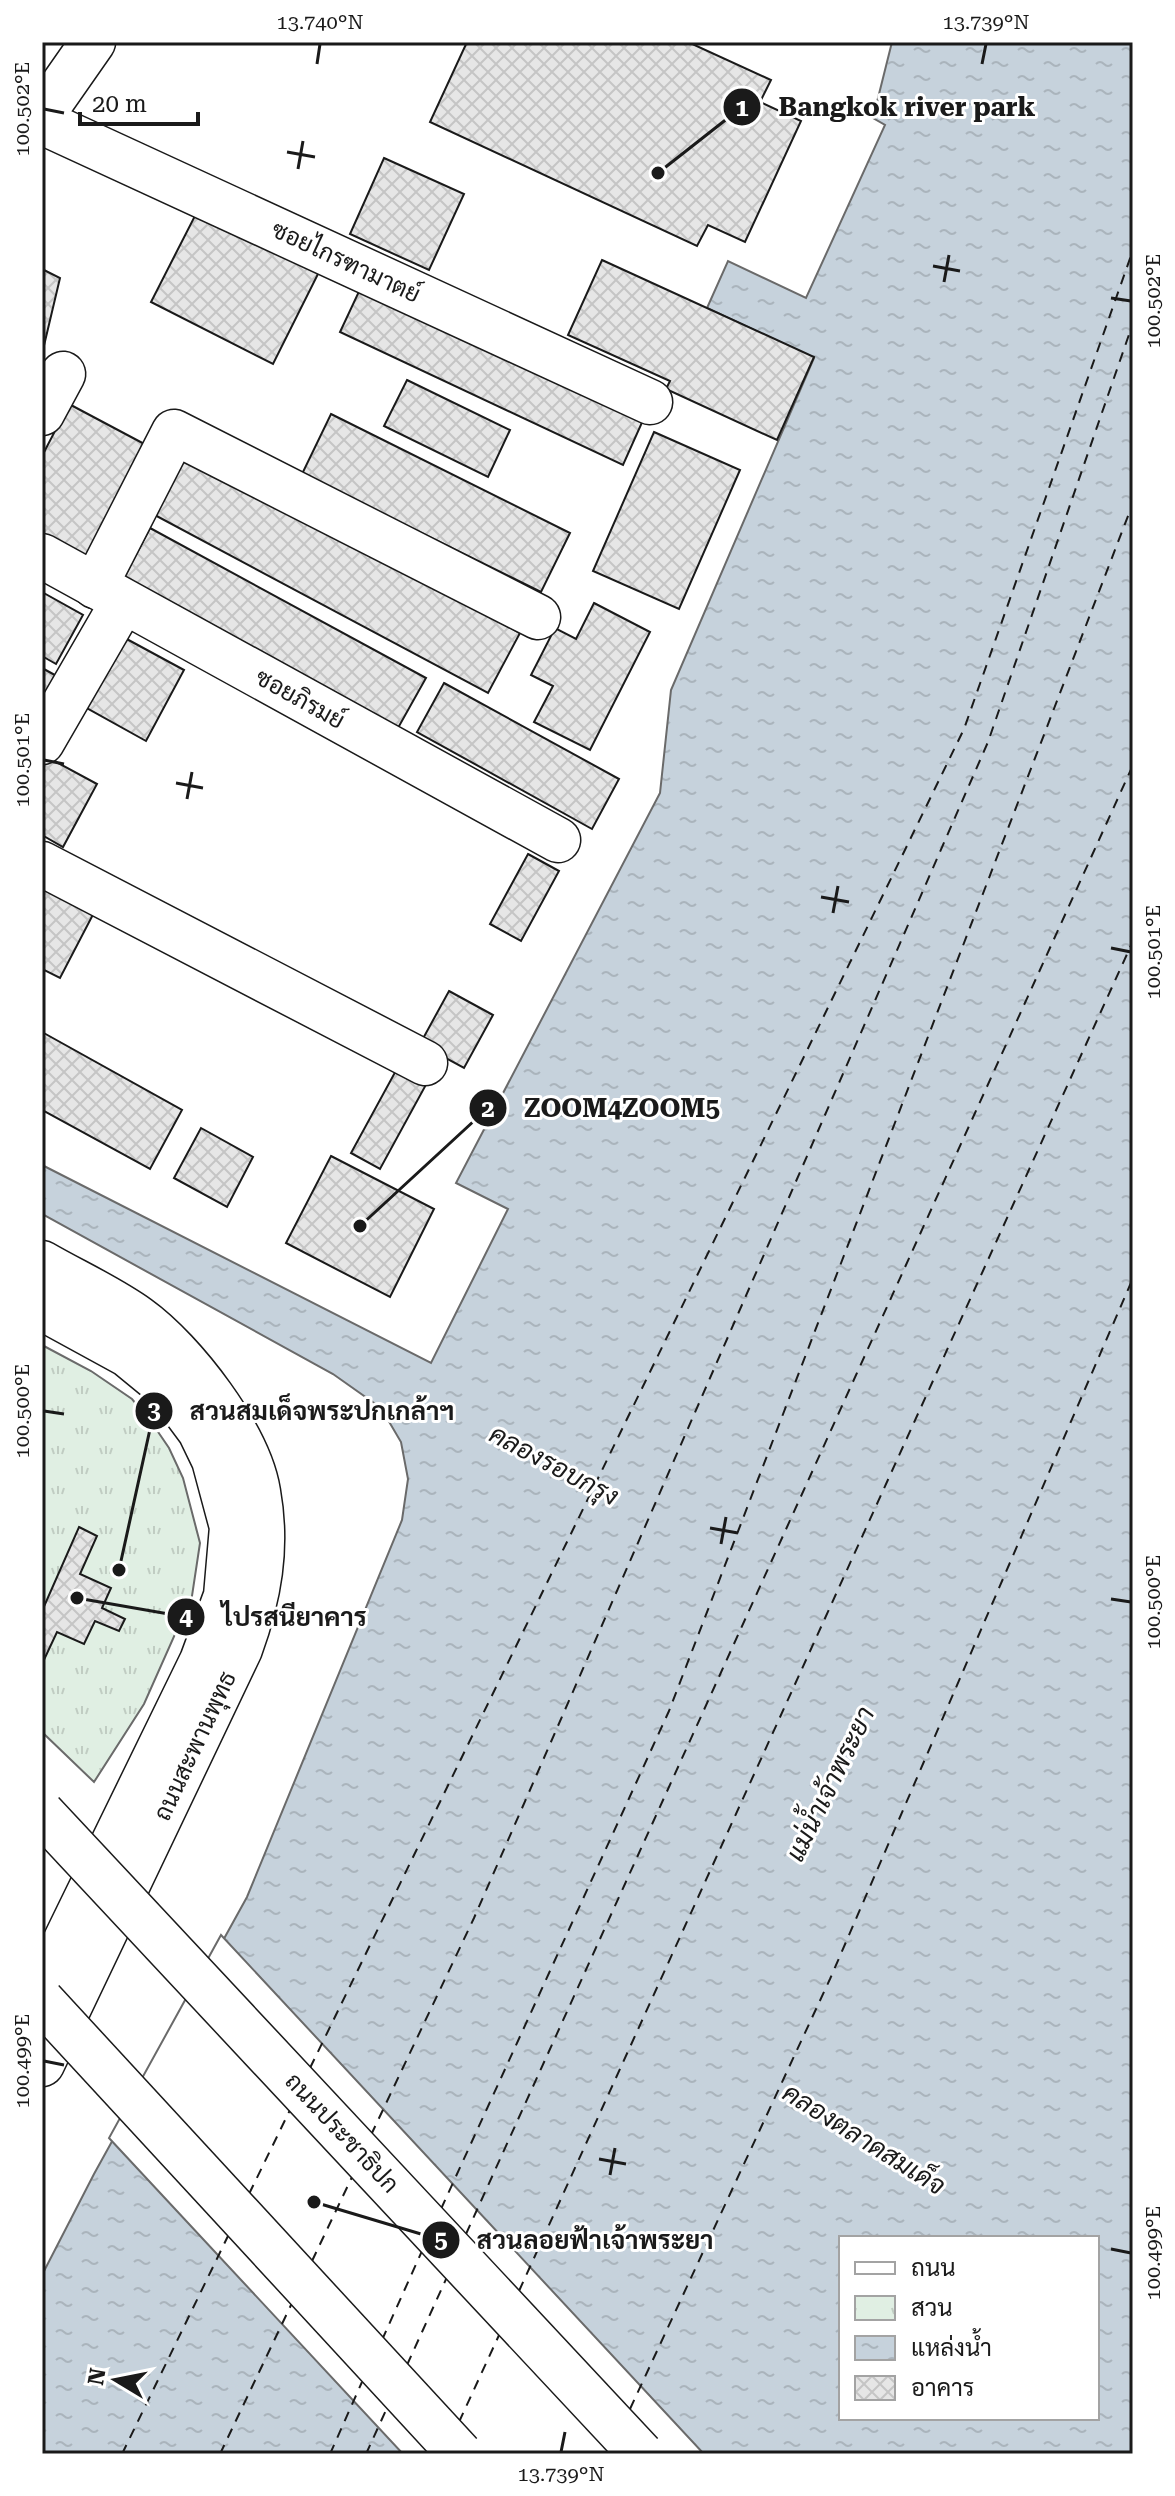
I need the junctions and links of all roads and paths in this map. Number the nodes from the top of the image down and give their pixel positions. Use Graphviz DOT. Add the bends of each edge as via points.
graph roads {
  1 [pos="93,42"];
  2 [pos="42,115"];
  3 [pos="42,122"];
  4 [pos="63,374"];
  5 [pos="650,402"];
  6 [pos="42,413"];
  7 [pos="42,556"];
  8 [pos="109,594"];
  9 [pos="538,617"];
  10 [pos="42,742"];
  11 [pos="558,840"];
  12 [pos="42,864"];
  13 [pos="425,1063"];
  14 [pos="42,1263"];
  15 [pos="42,1308"];
  16 [pos="42,1813"];
  17 [pos="42,1989"];
  18 [pos="42,2001"];
  19 [pos="42,2064"];
  20 [pos="460,2454"];
  21 [pos="641,2454"];
  1 -- 2 [label="street"];
  3 -- 5 [label="street, ซอยไกรฑามาตย์"];
  4 -- 6 [label="street"];
  7 -- 8 [label="street, ซอยภิรมย์"];
  8 -- 9 [label="street" via="174,432"];
  8 -- 10 [label="street"];
  8 -- 11 [label="street, ซอยภิรมย์"];
  12 -- 13 [label="street"];
  14 -- 19 [label="street, ถนนสะพานพุทธ" via="138,1318 186,1363 229,1422 246,1457 258,1489 262,1523 255,1610 240,1649"];
  15 -- 17 [label="street" via="128,1355 177,1400 214,1460 232,1527 226,1596 202,1661"];
  16 -- 21 [label="street, ถนนประชาธิปก, bridge"];
  18 -- 20 [label="street, bridge"];
}
